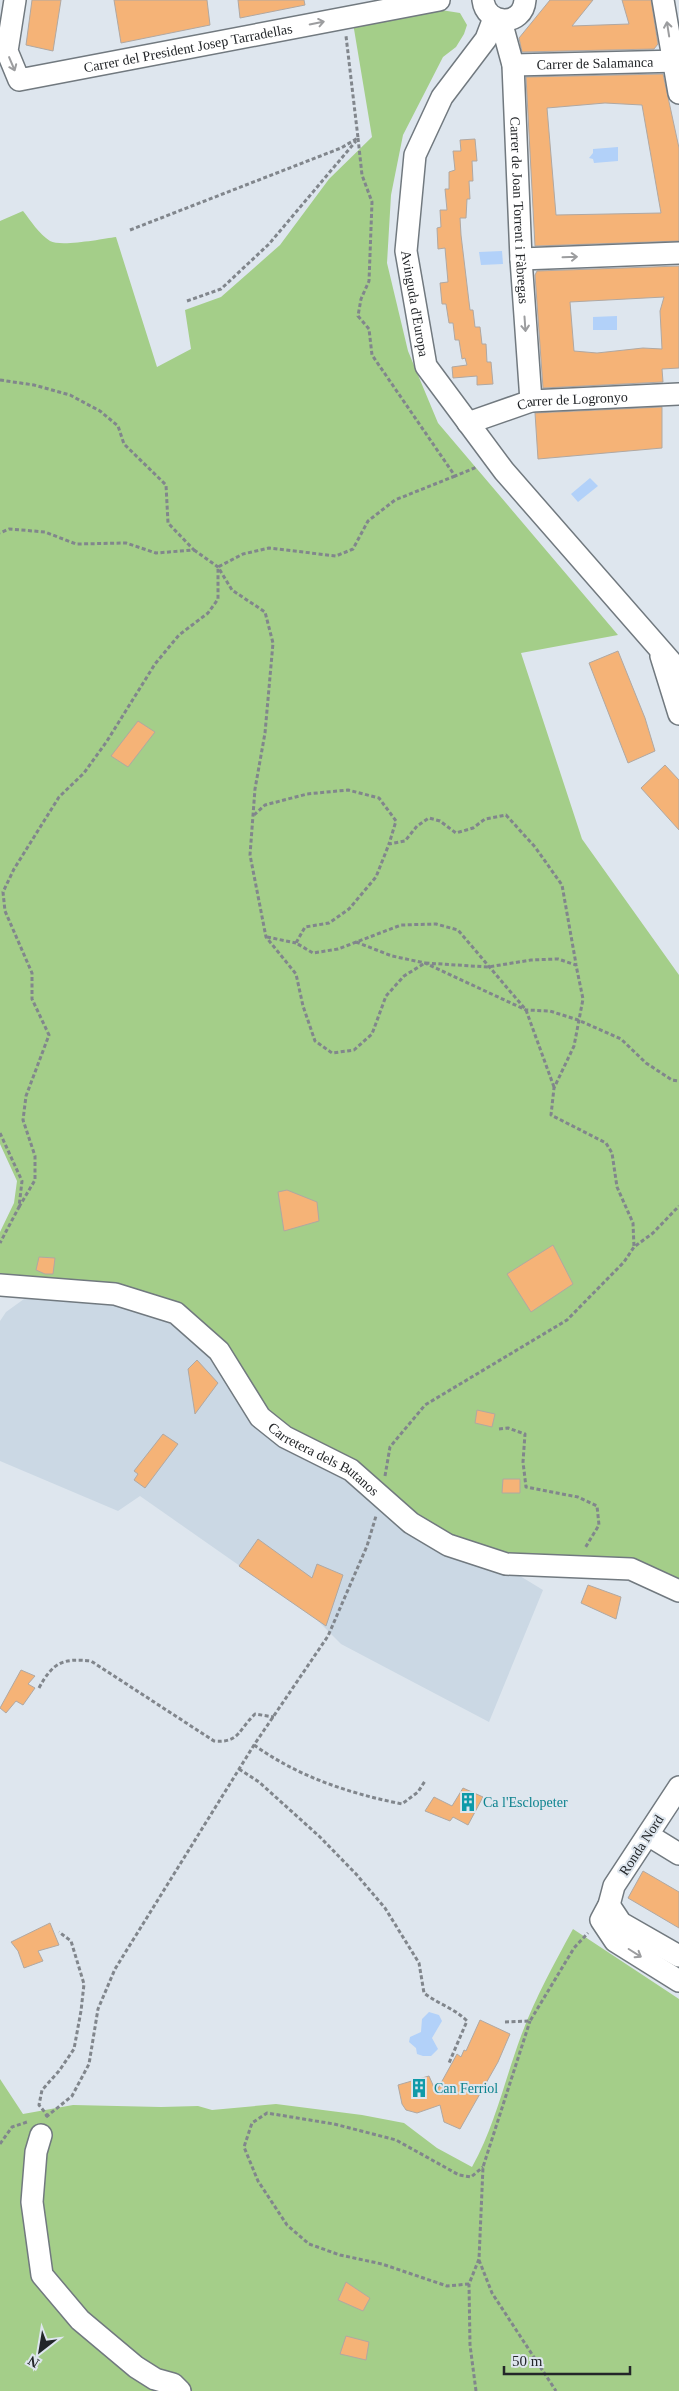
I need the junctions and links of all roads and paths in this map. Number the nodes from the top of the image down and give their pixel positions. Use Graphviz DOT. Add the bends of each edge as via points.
graph roads {
  1 [pos="15,0"];
  2 [pos="439,0"];
  3 [pos="483,0"];
  4 [pos="525,0"];
  5 [pos="663,0"];
  6 [pos="344,18"];
  7 [pos="498,19"];
  8 [pos="676,62"];
  9 [pos="513,66"];
  10 [pos="679,93"];
  11 [pos="358,138"];
  12 [pos="130,230"];
  13 [pos="679,253"];
  14 [pos="521,259"];
  15 [pos="186,301"];
  16 [pos="0,380"];
  17 [pos="679,394"];
  18 [pos="531,401"];
  19 [pos="468,422"];
  20 [pos="494,458"];
  21 [pos="455,476"];
  22 [pos="0,534"];
  23 [pos="194,550"];
  24 [pos="218,567"];
  25 [pos="658,646"];
  26 [pos="679,671"];
  27 [pos="679,714"];
  28 [pos="253,816"];
  29 [pos="389,844"];
  30 [pos="266,936"];
  31 [pos="356,942"];
  32 [pos="296,943"];
  33 [pos="425,963"];
  34 [pos="576,965"];
  35 [pos="488,967"];
  36 [pos="526,1010"];
  37 [pos="578,1020"];
  38 [pos="679,1081"];
  39 [pos="554,1088"];
  40 [pos="0,1133"];
  41 [pos="679,1206"];
  42 [pos="19,1207"];
  43 [pos="0,1243"];
  44 [pos="634,1247"];
  45 [pos="0,1285"];
  46 [pos="499,1429"];
  47 [pos="382,1496"];
  48 [pos="561,1567"];
  49 [pos="679,1590"];
  50 [pos="39,1688"];
  51 [pos="274,1717"];
  52 [pos="254,1745"];
  53 [pos="239,1769"];
  54 [pos="424,1780"];
  55 [pos="679,1787"];
  56 [pos="648,1834"];
  57 [pos="679,1854"];
  58 [pos="605,1913"];
  59 [pos="59,1932"];
  60 [pos="679,1956"];
  61 [pos="679,1981"];
  62 [pos="530,2021"];
  63 [pos="505,2022"];
  64 [pos="449,2063"];
  65 [pos="39,2122"];
  66 [pos="0,2144"];
  67 [pos="483,2167"];
  68 [pos="479,2259"];
  69 [pos="470,2284"];
  70 [pos="136,2367"];
  71 [pos="145,2391"];
  72 [pos="180,2391"];
  73 [pos="476,2391"];
  74 [pos="556,2391"];
  1 -- 6 [label="street, Carrer del President Josep Tarradellas, one-way" via="7,51 19,80"];
  2 -- 6 [label="street, Carrer del President Josep Tarradellas"];
  3 -- 7 [label="street, Carrer de Joan Torrent i Fàbregas" via="486,11"];
  4 -- 7 [label="street" via="523,10 516,17"];
  8 -- 5 [label="street, one-way"];
  6 -- 11 [label="path"];
  7 -- 9 [label="street, Carrer de Joan Torrent i Fàbregas"];
  7 -- 19 [label="street, Avinguda d'Europa" via="442,98 415,155 406,251 426,366"];
  8 -- 9 [label="street, Carrer de Salamanca"];
  8 -- 10 [label="street"];
  9 -- 14 [label="street, Carrer de Joan Torrent i Fàbregas"];
  11 -- 12 [label="path" via="341,148"];
  11 -- 15 [label="path" via="269,244 221,288"];
  11 -- 21 [label="path" via="362,175 372,202 369,281 360,299 358,316 369,329 372,355"];
  14 -- 13 [label="street, one-way"];
  14 -- 18 [label="street, Carrer de Joan Torrent i Fàbregas, one-way"];
  16 -- 23 [label="path" via="70,395 100,410 118,426 124,444 166,486 168,524"];
  17 -- 18 [label="street, Carrer de Logronyo"];
  18 -- 19 [label="street, Carrer de Logronyo"];
  19 -- 20 [label="street, Avinguda d'Europa"];
  20 -- 21 [label="path"];
  20 -- 25 [label="street, Avinguda d'Europa"];
  21 -- 24 [label="path" via="395,500 368,521 353,549 336,556 269,548 243,554"];
  22 -- 23 [label="path" via="9,529 45,532 76,544 126,543 156,554"];
  23 -- 24 [label="path"];
  24 -- 28 [label="path" via="232,590 265,612 272,643"];
  24 -- 42 [label="path" via="218,599 208,613 179,635 155,664 84,773 59,797 3,892 5,911 32,973 32,999 49,1035 26,1096 23,1120 35,1156 35,1180"];
  25 -- 26 [label="street, Avinguda d'Europa"];
  25 -- 27 [label="street, Avinguda d'Europa"];
  28 -- 29 [label="path" via="265,805 307,794 348,790 379,798 396,821"];
  28 -- 30 [label="path" via="250,855"];
  29 -- 32 [label="path" via="376,877 348,909 329,923 305,927"];
  29 -- 34 [label="path" via="405,842 417,826 429,818 456,833 473,828 485,819 506,815 535,847 562,886"];
  30 -- 32 [label="path"];
  30 -- 33 [label="path" via="296,974 315,1041 332,1053 354,1050 372,1034 386,996 404,976"];
  31 -- 32 [label="path" via="313,953"];
  31 -- 33 [label="path" via="392,956"];
  31 -- 35 [label="path" via="401,925 436,924 458,930"];
  33 -- 35 [label="path"];
  33 -- 36 [label="path"];
  34 -- 35 [label="path" via="558,959"];
  34 -- 37 [label="path" via="582,999"];
  35 -- 36 [label="path"];
  36 -- 37 [label="path" via="550,1011"];
  36 -- 39 [label="path"];
  37 -- 38 [label="path" via="621,1039 646,1063"];
  37 -- 39 [label="path" via="574,1046"];
  39 -- 44 [label="path" via="551,1114 606,1143 612,1153 617,1186 634,1223"];
  40 -- 42 [label="path" via="22,1181"];
  41 -- 44 [label="path"];
  42 -- 43 [label="path"];
  44 -- 47 [label="path" via="624,1262 567,1320 425,1405 390,1447"];
  45 -- 47 [label="street, Carretera dels Butanos" via="115,1294 176,1313 219,1351 260,1417 285,1437 351,1470"];
  46 -- 48 [label="path" via="508,1428 525,1434 523,1462 526,1487 578,1497 597,1506 599,1525 586,1547"];
  47 -- 48 [label="street, Carretera dels Butanos" via="411,1522 448,1545 506,1564"];
  47 -- 51 [label="path" via="367,1546 328,1636"];
  48 -- 49 [label="street, Carretera dels Butanos" via="631,1569"];
  50 -- 51 [label="path" via="54,1667 69,1659 91,1661 214,1740 227,1742 237,1737 254,1714"];
  51 -- 52 [label="path"];
  52 -- 53 [label="path"];
  52 -- 54 [label="path" via="280,1764 363,1796 402,1804 418,1792"];
  53 -- 64 [label="path" via="259,1782 356,1874 404,1936 419,1963 424,1993 436,2003 457,2010 467,2021"];
  53 -- 65 [label="path" via="115,1969 98,2009 90,2064 72,2096"];
  55 -- 56 [label="street, Ronda Nord"];
  56 -- 57 [label="street"];
  56 -- 58 [label="street, Ronda Nord" via="614,1886"];
  58 -- 60 [label="street"];
  58 -- 61 [label="street, one-way" via="615,1941"];
  58 -- 62 [label="path" via="574,1948"];
  59 -- 65 [label="path" via="70,1941 84,1984 74,2050 42,2090"];
  62 -- 63 [label="path"];
  62 -- 67 [label="path"];
  65 -- 66 [label="path" via="12,2127"];
  65 -- 70 [label="street" via="32,2202 42,2275 80,2320"];
  67 -- 68 [label="path"];
  67 -- 69 [label="path" via="471,2177 459,2175 396,2140 267,2112 252,2123 244,2148 258,2181 286,2225 309,2244 447,2286"];
  68 -- 69 [label="path"];
  68 -- 74 [label="path" via="492,2293"];
  69 -- 73 [label="path" via="470,2345"];
  70 -- 71 [label="street"];
  70 -- 72 [label="street" via="173,2384"];
}
